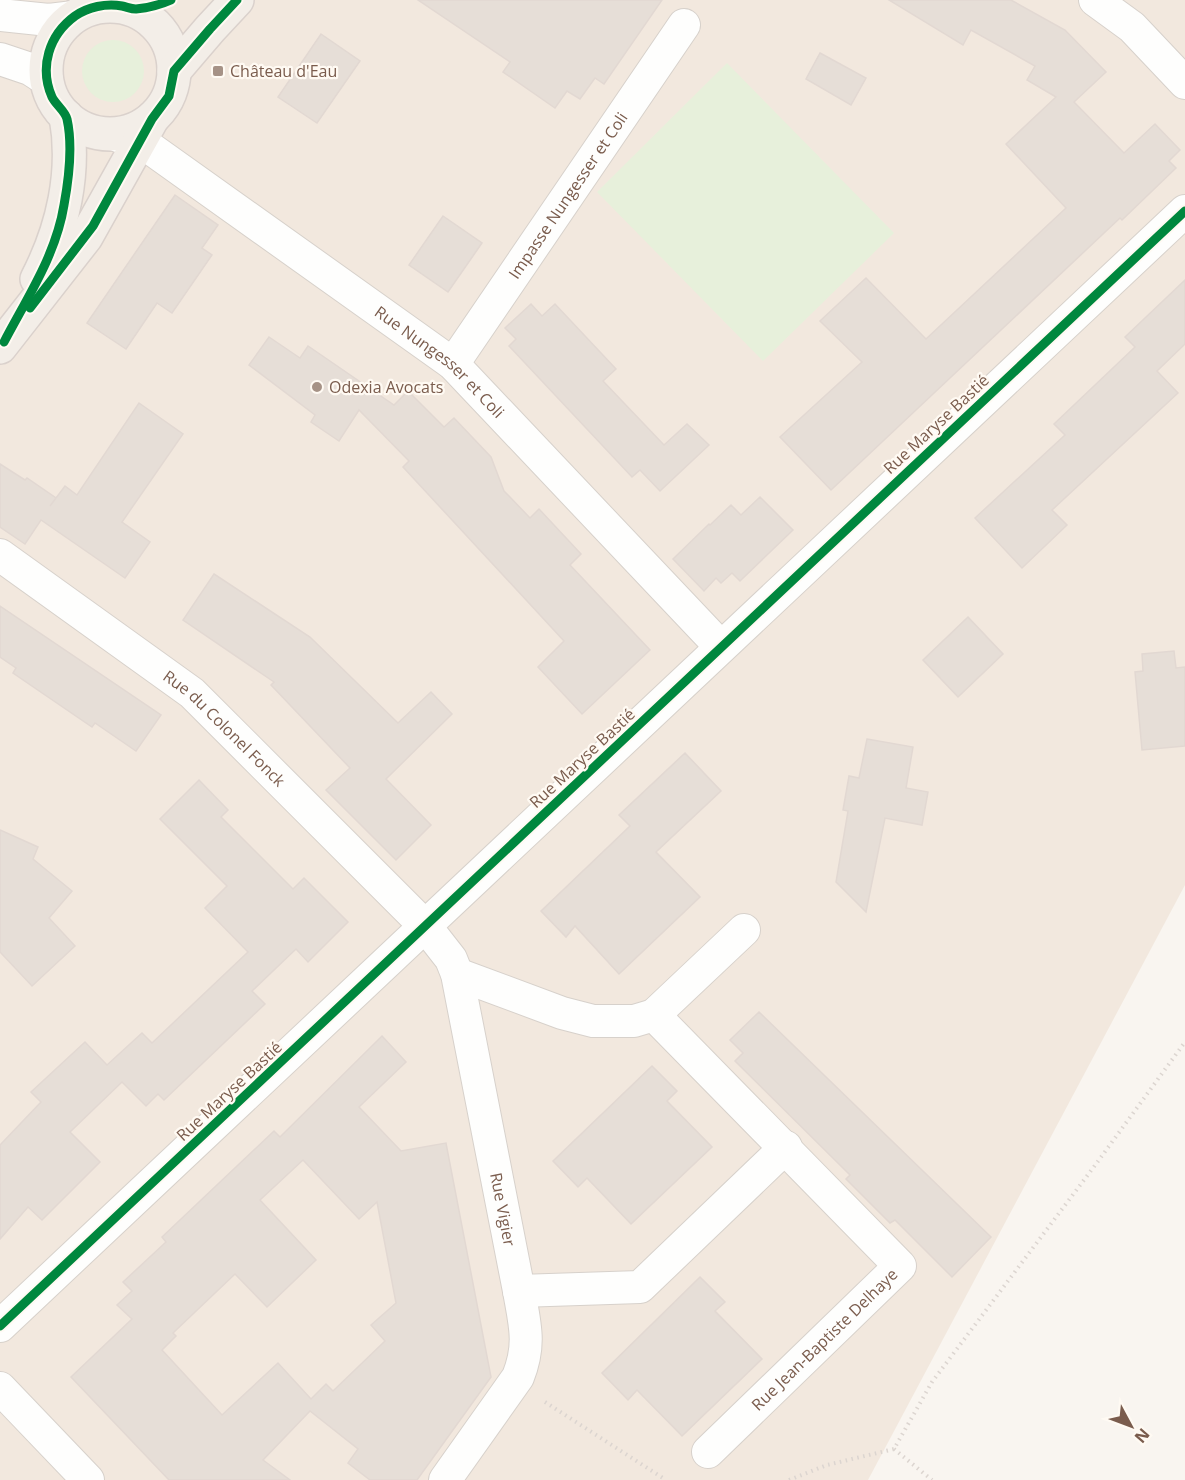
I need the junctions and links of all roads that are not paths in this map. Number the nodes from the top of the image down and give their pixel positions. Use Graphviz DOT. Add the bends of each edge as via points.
graph roads {
  1 [pos="171,0"];
  2 [pos="237,0"];
  3 [pos="1095,0"];
  4 [pos="121,5"];
  5 [pos="0,15"];
  6 [pos="74,17"];
  7 [pos="684,25"];
  8 [pos="0,59"];
  9 [pos="174,71"];
  10 [pos="47,80"];
  11 [pos="1185,83"];
  12 [pos="66,116"];
  13 [pos="134,132"];
  14 [pos="1185,211"];
  15 [pos="2,344"];
  16 [pos="453,364"];
  17 [pos="0,555"];
  18 [pos="721,647"];
  19 [pos="426,927"];
  20 [pos="744,930"];
  21 [pos="457,974"];
  22 [pos="654,1016"];
  23 [pos="786,1147"];
  24 [pos="519,1291"];
  25 [pos="0,1326"];
  26 [pos="0,1388"];
  27 [pos="708,1452"];
  28 [pos="88,1480"];
  29 [pos="445,1480"];
  1 -- 4 [label="main road"];
  2 -- 9 [label="main road"];
  3 -- 11 [label="street" via="1132,27"];
  4 -- 6 [label="main road" via="92,8"];
  4 -- 9 [label="main road" via="149,18 161,30 170,45"];
  5 -- 6 [label="street" via="49,20"];
  6 -- 10 [label="main road" via="59,31 49,49"];
  7 -- 16 [label="street, Impasse Nungesser et Coli"];
  8 -- 10 [label="street" via="30,69"];
  9 -- 13 [label="main road" via="169,96"];
  10 -- 12 [label="main road" via="54,100"];
  12 -- 13 [label="main road" via="93,132"];
  12 -- 15 [label="main road" via="70,145 68,182 59,230"];
  13 -- 15 [label="main road" via="86,237"];
  13 -- 16 [label="street, Rue Nungesser et Coli" via="150,148"];
  14 -- 18 [label="street, Rue Maryse Bastié"];
  16 -- 18 [label="street, Rue Nungesser et Coli"];
  17 -- 19 [label="street, Rue du Colonel Fonck" via="192,693"];
  18 -- 19 [label="street, Rue Maryse Bastié"];
  19 -- 21 [label="street, Rue Vigier" via="451,959"];
  19 -- 25 [label="street, Rue Maryse Bastié"];
  20 -- 22 [label="street"];
  21 -- 22 [label="street" via="593,1021 634,1021"];
  21 -- 24 [label="street, Rue Vigier"];
  22 -- 23 [label="street, Rue Jean-Baptiste Delhaye"];
  23 -- 24 [label="street" via="640,1287"];
  23 -- 27 [label="street, Rue Jean-Baptiste Delhaye" via="900,1266"];
  24 -- 29 [label="street, Rue Vigier" via="527,1344 524,1361 512,1387"];
  26 -- 28 [label="street"];
}
